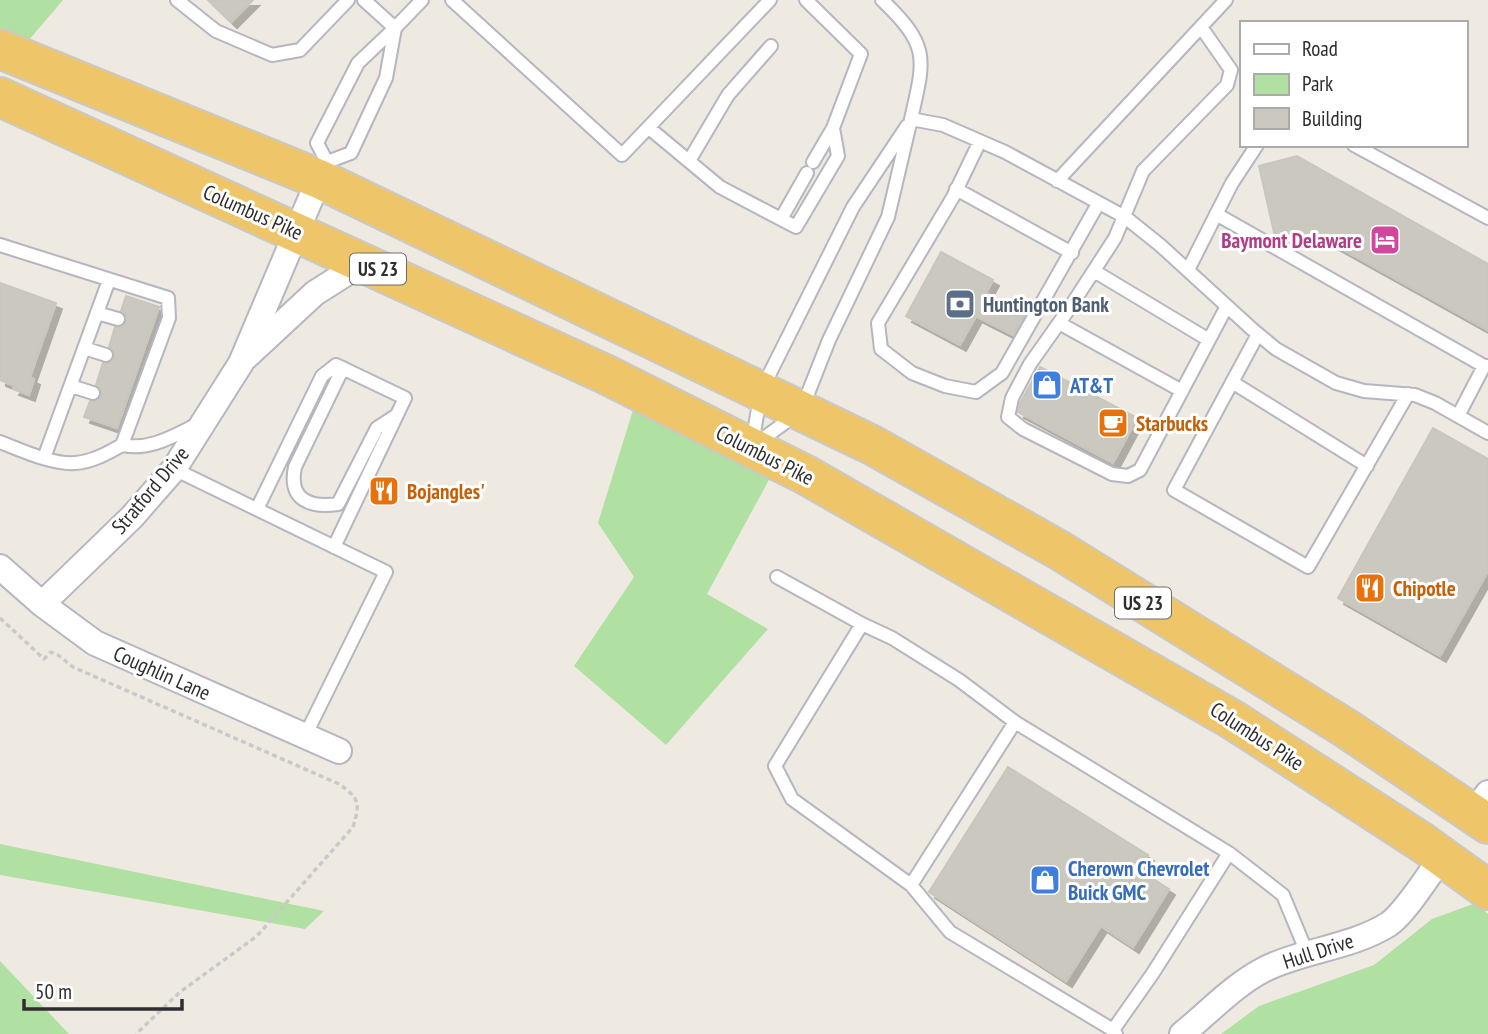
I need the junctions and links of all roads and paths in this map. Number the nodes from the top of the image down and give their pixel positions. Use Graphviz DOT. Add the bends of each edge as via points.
graph roads {
  1 [pos="177,0"];
  2 [pos="348,0"];
  3 [pos="365,0"];
  4 [pos="422,0"];
  5 [pos="452,0"];
  6 [pos="770,0"];
  7 [pos="806,0"];
  8 [pos="882,0"];
  9 [pos="1226,0"];
  10 [pos="1201,27"];
  11 [pos="395,28"];
  12 [pos="771,46"];
  13 [pos="0,49"];
  14 [pos="0,97"];
  15 [pos="911,119"];
  16 [pos="649,128"];
  17 [pos="833,128"];
  18 [pos="980,141"];
  19 [pos="1256,147"];
  20 [pos="1358,147"];
  21 [pos="689,160"];
  22 [pos="323,170"];
  23 [pos="1057,181"];
  24 [pos="956,190"];
  25 [pos="1098,204"];
  26 [pos="1216,214"];
  27 [pos="1125,217"];
  28 [pos="1488,218"];
  29 [pos="780,219"];
  30 [pos="296,231"];
  31 [pos="0,245"];
  32 [pos="1072,253"];
  33 [pos="364,262"];
  34 [pos="1188,270"];
  35 [pos="1094,271"];
  36 [pos="110,280"];
  37 [pos="1227,306"];
  38 [pos="97,313"];
  39 [pos="118,319"];
  40 [pos="1059,323"];
  41 [pos="1258,334"];
  42 [pos="1209,340"];
  43 [pos="85,348"];
  44 [pos="106,355"];
  45 [pos="241,363"];
  46 [pos="1486,366"];
  47 [pos="343,368"];
  48 [pos="1232,382"];
  49 [pos="71,386"];
  50 [pos="761,391"];
  51 [pos="1182,391"];
  52 [pos="93,393"];
  53 [pos="1408,394"];
  54 [pos="801,411"];
  55 [pos="397,415"];
  56 [pos="1458,416"];
  57 [pos="205,421"];
  58 [pos="1488,433"];
  59 [pos="0,442"];
  60 [pos="122,445"];
  61 [pos="751,448"];
  62 [pos="44,458"];
  63 [pos="1367,466"];
  64 [pos="174,469"];
  65 [pos="257,509"];
  66 [pos="334,547"];
  67 [pos="0,567"];
  68 [pos="777,577"];
  69 [pos="42,604"];
  70 [pos="0,618"];
  71 [pos="862,624"];
  72 [pos="1190,694"];
  73 [pos="1015,722"];
  74 [pos="305,736"];
  75 [pos="339,751"];
  76 [pos="1483,810"];
  77 [pos="1229,853"];
  78 [pos="1442,857"];
  79 [pos="1488,858"];
  80 [pos="911,885"];
  81 [pos="1488,890"];
  82 [pos="1307,953"];
  83 [pos="1114,1032"];
  84 [pos="136,1034"];
  85 [pos="1182,1034"];
  1 -- 2 [label="lane" via="216,31 272,55 300,50"];
  3 -- 11 [label="lane"];
  4 -- 11 [label="lane"];
  5 -- 16 [label="lane" via="622,155"];
  6 -- 16 [label="lane"];
  7 -- 17 [label="lane" via="861,54"];
  8 -- 15 [label="lane" via="917,40 922,71"];
  9 -- 10 [label="lane"];
  10 -- 23 [label="lane"];
  10 -- 27 [label="lane" via="1231,70 1227,85 1143,172"];
  11 -- 22 [label="lane" via="386,78 351,153"];
  11 -- 22 [label="lane" via="358,63 317,143"];
  12 -- 21 [label="lane" via="728,95"];
  13 -- 22 [label="highway, US 23"];
  14 -- 30 [label="highway, Columbus Pike / US 23"];
  15 -- 18 [label="lane" via="943,125"];
  15 -- 50 [label="lane" via="853,207"];
  15 -- 54 [label="lane" via="888,217"];
  16 -- 21 [label="lane"];
  17 -- 29 [label="lane"];
  17 -- 29 [label="lane" via="838,156 796,227"];
  18 -- 23 [label="lane"];
  18 -- 24 [label="lane"];
  19 -- 26 [label="lane"];
  20 -- 28 [label="lane"];
  21 -- 29 [label="lane" via="720,187"];
  22 -- 30 [label="street, Stratford Drive"];
  22 -- 50 [label="highway, US 23"];
  23 -- 25 [label="lane"];
  24 -- 32 [label="lane"];
  24 -- 32 [label="lane" via="878,323 881,349 912,373 976,392 1002,373"];
  25 -- 27 [label="lane"];
  25 -- 32 [label="lane"];
  26 -- 34 [label="lane"];
  26 -- 46 [label="lane"];
  27 -- 34 [label="lane"];
  27 -- 35 [label="lane"];
  30 -- 33 [label="highway, Columbus Pike / US 23"];
  30 -- 45 [label="street, Stratford Drive"];
  31 -- 36 [label="lane"];
  33 -- 45 [label="street, Stratford Drive" via="315,293"];
  33 -- 61 [label="highway, Columbus Pike / US 23"];
  34 -- 37 [label="lane"];
  35 -- 40 [label="lane"];
  35 -- 42 [label="lane"];
  36 -- 38 [label="lane"];
  36 -- 60 [label="lane" via="168,298 169,318 157,333 144,368"];
  37 -- 41 [label="lane"];
  37 -- 42 [label="lane"];
  38 -- 39 [label="lane"];
  38 -- 43 [label="lane"];
  40 -- 51 [label="lane"];
  40 -- 51 [label="lane" via="1012,398 1008,417 1023,429 1112,474 1128,476 1140,470"];
  41 -- 48 [label="lane"];
  41 -- 53 [label="lane" via="1336,383 1364,391"];
  42 -- 51 [label="lane"];
  43 -- 44 [label="lane"];
  43 -- 49 [label="lane"];
  45 -- 57 [label="street, Stratford Drive"];
  46 -- 56 [label="lane"];
  47 -- 55 [label="lane" via="405,398"];
  47 -- 55 [label="lane" via="295,467 292,482 299,497 318,507 338,505 377,428"];
  47 -- 65 [label="lane" via="336,365 322,376"];
  48 -- 63 [label="lane"];
  48 -- 63 [label="lane" via="1174,490 1308,567"];
  49 -- 52 [label="lane"];
  49 -- 62 [label="lane"];
  50 -- 54 [label="highway, US 23"];
  50 -- 61 [label="lane"];
  53 -- 56 [label="lane" via="1435,402"];
  53 -- 63 [label="lane"];
  54 -- 61 [label="lane"];
  54 -- 76 [label="highway, US 23" via="872,445 1059,551"];
  55 -- 66 [label="lane"];
  56 -- 58 [label="lane"];
  57 -- 60 [label="lane" via="155,444"];
  57 -- 64 [label="street, Stratford Drive"];
  59 -- 62 [label="lane"];
  60 -- 62 [label="lane" via="74,463"];
  61 -- 72 [label="highway, Columbus Pike / US 23" via="926,542"];
  64 -- 65 [label="lane"];
  64 -- 69 [label="street, Stratford Drive" via="132,517"];
  65 -- 66 [label="lane"];
  66 -- 74 [label="lane" via="386,572"];
  67 -- 69 [label="street, Coughlin Lane"];
  68 -- 71 [label="lane"];
  69 -- 74 [label="street, Coughlin Lane" via="95,643"];
  70 -- 84 [label="path" via="44,659 51,652 73,667 339,784 354,795 359,808 353,827 257,936 180,992"];
  71 -- 73 [label="lane" via="948,673"];
  71 -- 80 [label="lane" via="775,766 792,799"];
  72 -- 76 [label="highway" via="1223,692 1426,814 1449,818"];
  72 -- 78 [label="highway, Columbus Pike / US 23"];
  73 -- 77 [label="lane"];
  73 -- 80 [label="lane"];
  74 -- 75 [label="street, Coughlin Lane"];
  77 -- 82 [label="lane" via="1283,895"];
  77 -- 83 [label="lane"];
  78 -- 79 [label="highway" via="1468,852"];
  78 -- 81 [label="highway, Columbus Pike / US 23"];
  78 -- 82 [label="street, Hull Drive" via="1390,923 1359,938"];
  80 -- 83 [label="lane" via="950,932"];
  82 -- 85 [label="street, Hull Drive" via="1261,971"];
}
